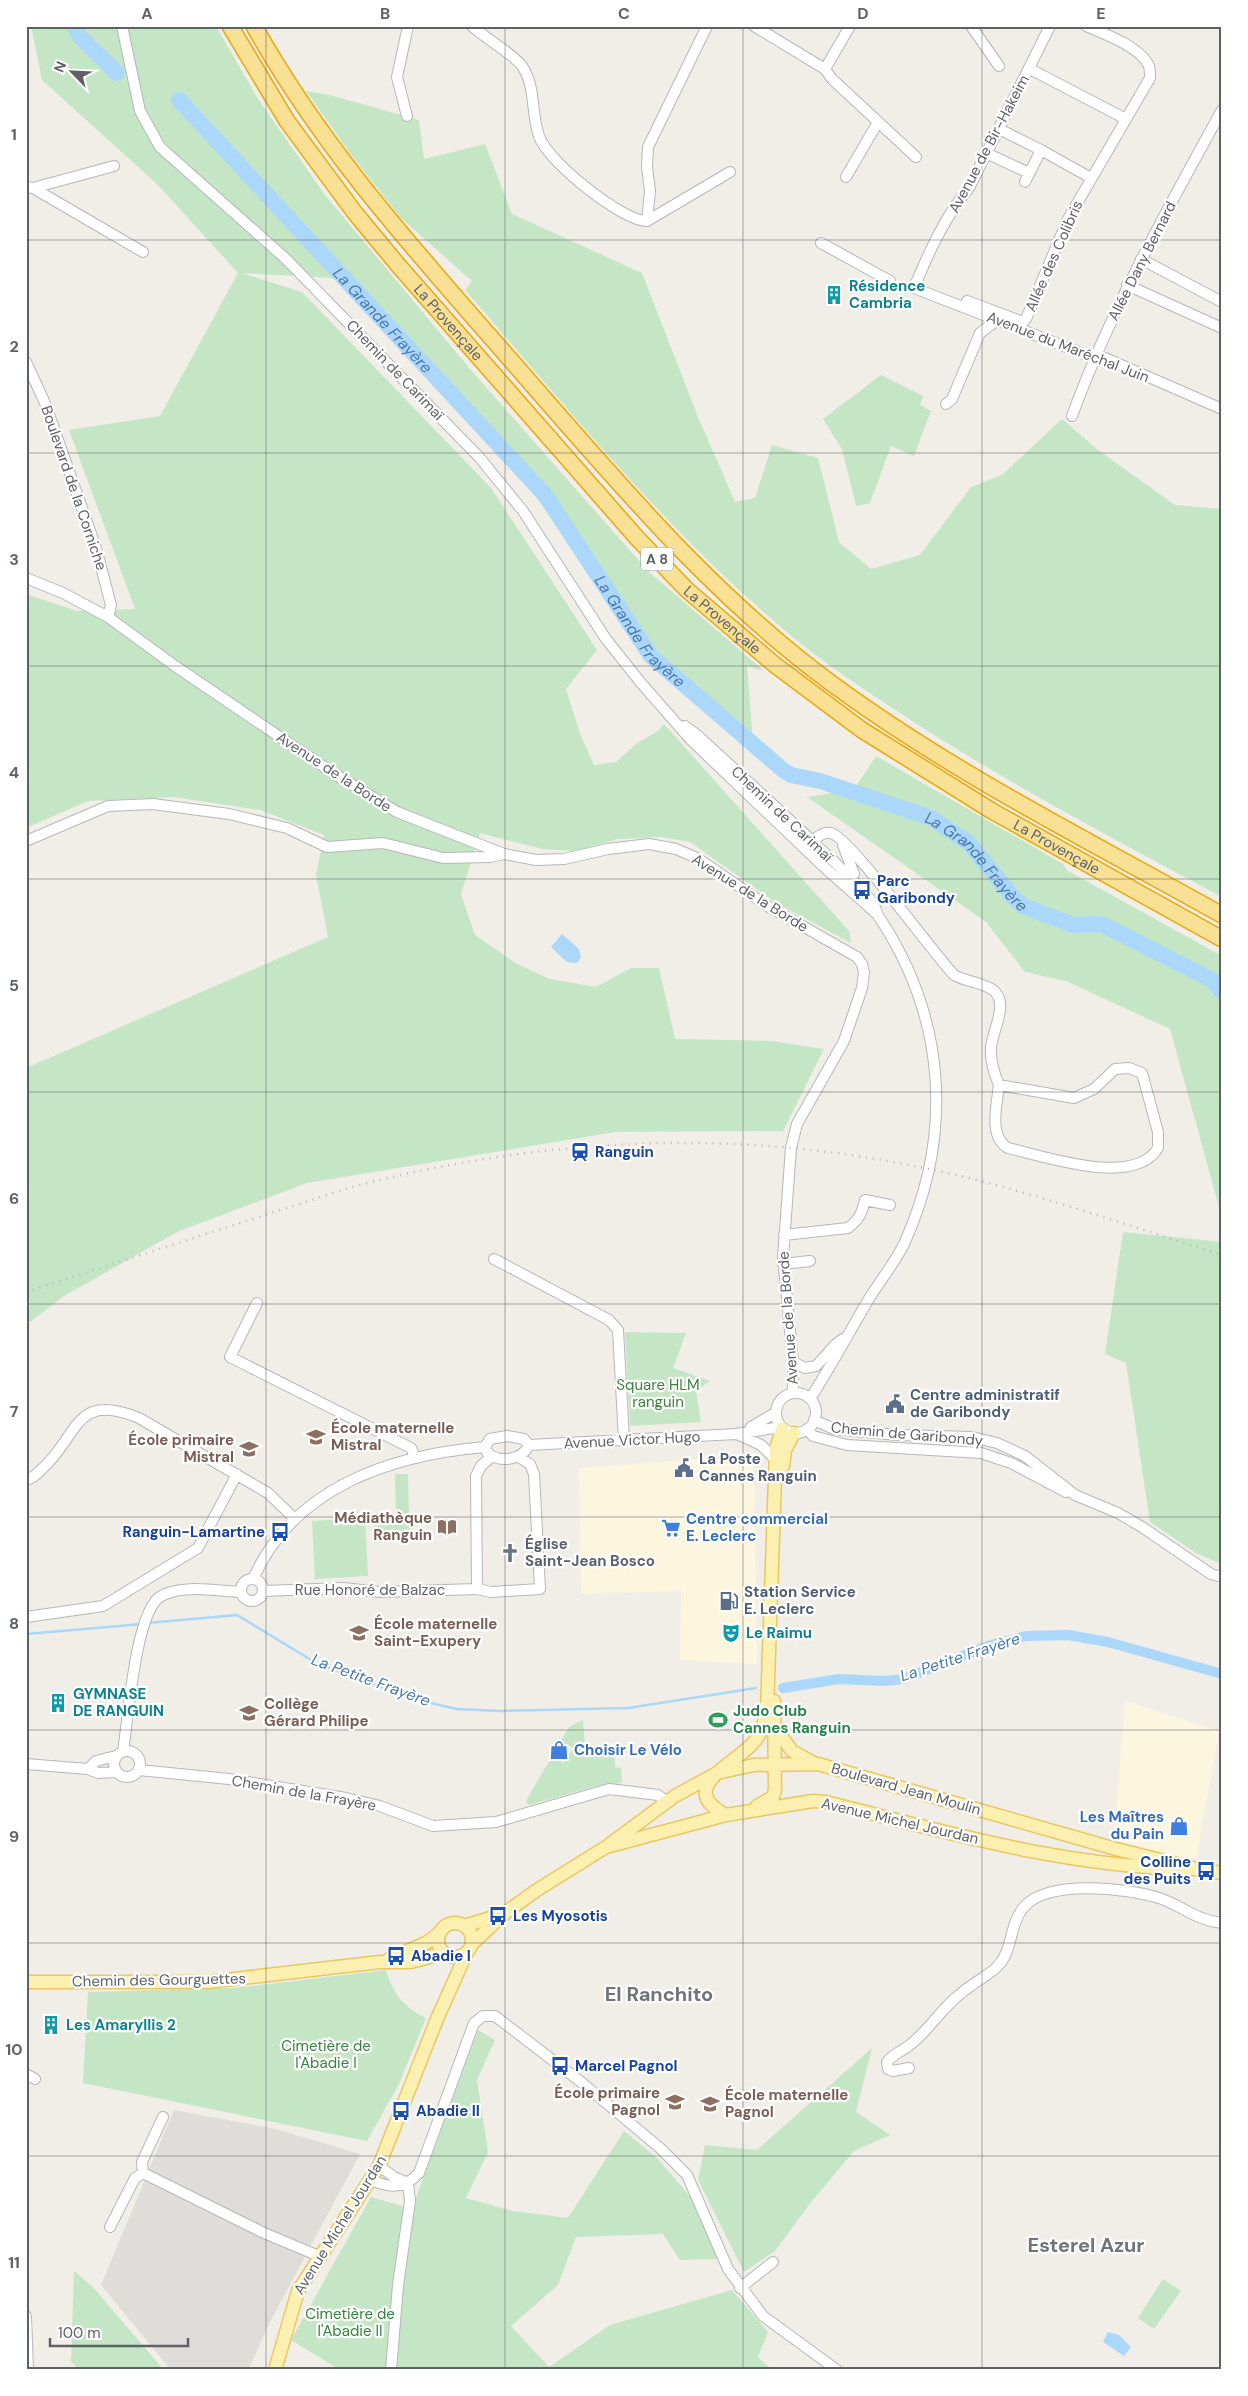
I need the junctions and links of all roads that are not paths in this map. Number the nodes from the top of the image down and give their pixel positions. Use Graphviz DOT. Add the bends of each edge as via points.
graph roads {
  1 [pos="122,26"];
  2 [pos="230,26"];
  3 [pos="254,26"];
  4 [pos="408,26"];
  5 [pos="472,26"];
  6 [pos="707,26"];
  7 [pos="754,26"];
  8 [pos="850,26"];
  9 [pos="971,26"];
  10 [pos="1050,26"];
  11 [pos="1086,26"];
  12 [pos="1112,31"];
  13 [pos="1000,66"];
  14 [pos="825,69"];
  15 [pos="1030,69"];
  16 [pos="1222,110"];
  17 [pos="407,116"];
  18 [pos="1126,119"];
  19 [pos="878,122"];
  20 [pos="998,129"];
  21 [pos="1041,150"];
  22 [pos="986,153"];
  23 [pos="916,157"];
  24 [pos="114,166"];
  25 [pos="730,172"];
  26 [pos="846,177"];
  27 [pos="1090,178"];
  28 [pos="29,188"];
  29 [pos="647,221"];
  30 [pos="821,243"];
  31 [pos="143,252"];
  32 [pos="1141,259"];
  33 [pos="890,281"];
  34 [pos="916,285"];
  35 [pos="1127,285"];
  36 [pos="1222,302"];
  37 [pos="996,321"];
  38 [pos="1222,328"];
  39 [pos="1096,354"];
  40 [pos="26,362"];
  41 [pos="946,404"];
  42 [pos="1222,409"];
  43 [pos="1072,416"];
  44 [pos="26,578"];
  45 [pos="108,617"];
  46 [pos="840,838"];
  47 [pos="26,841"];
  48 [pos="809,845"];
  49 [pos="504,854"];
  50 [pos="871,874"];
  51 [pos="855,878"];
  52 [pos="877,914"];
  53 [pos="1222,915"];
  54 [pos="1222,939"];
  55 [pos="999,1085"];
  56 [pos="890,1205"];
  57 [pos="784,1235"];
  58 [pos="494,1259"];
  59 [pos="810,1261"];
  60 [pos="783,1264"];
  61 [pos="257,1303"];
  62 [pos="845,1338"];
  63 [pos="793,1362"];
  64 [pos="793,1393"];
  65 [pos="810,1399"];
  66 [pos="775,1413"];
  67 [pos="814,1420"];
  68 [pos="786,1430"];
  69 [pos="808,1430"];
  70 [pos="736,1434"];
  71 [pos="624,1440"];
  72 [pos="529,1445"];
  73 [pos="485,1447"];
  74 [pos="492,1456"];
  75 [pos="415,1457"];
  76 [pos="519,1457"];
  77 [pos="775,1459"];
  78 [pos="237,1474"];
  79 [pos="26,1480"];
  80 [pos="1075,1495"];
  81 [pos="294,1518"];
  82 [pos="1222,1577"];
  83 [pos="252,1579"];
  84 [pos="477,1588"];
  85 [pos="263,1591"];
  86 [pos="241,1592"];
  87 [pos="26,1617"];
  88 [pos="775,1727"];
  89 [pos="120,1753"];
  90 [pos="26,1764"];
  91 [pos="775,1764"];
  92 [pos="818,1764"];
  93 [pos="88,1769"];
  94 [pos="139,1770"];
  95 [pos="116,1772"];
  96 [pos="716,1773"];
  97 [pos="667,1802"];
  98 [pos="745,1811"];
  99 [pos="726,1815"];
  100 [pos="606,1847"];
  101 [pos="1197,1869"];
  102 [pos="1222,1873"];
  103 [pos="505,1913"];
  104 [pos="1222,1923"];
  105 [pos="464,1926"];
  106 [pos="440,1933"];
  107 [pos="469,1948"];
  108 [pos="449,1956"];
  109 [pos="380,1962"];
  110 [pos="26,1982"];
  111 [pos="453,1984"];
  112 [pos="909,2068"];
  113 [pos="163,2117"];
  114 [pos="378,2166"];
  115 [pos="143,2173"];
  116 [pos="371,2180"];
  117 [pos="408,2183"];
  118 [pos="110,2227"];
  119 [pos="319,2256"];
  120 [pos="773,2262"];
  121 [pos="740,2288"];
  122 [pos="26,2316"];
  123 [pos="280,2364"];
  124 [pos="28,2370"];
  125 [pos="274,2370"];
  126 [pos="391,2370"];
  127 [pos="837,2370"];
  1 -- 48 [label="street, Chemin de Carimaï" via="140,111 160,147 286,258 491,471 523,511 613,649 691,740"];
  2 -- 54 [label="highway, La Provençale / A 8" via="287,121 361,221 637,538 687,590 775,665 870,735 992,812"];
  3 -- 53 [label="highway, La Provençale / A 8" via="332,148 386,218 654,524 726,596 829,682 913,738 1003,793"];
  4 -- 17 [label="street" via="397,77"];
  5 -- 29 [label="street" via="522,65 529,79 539,138 546,149 584,187 631,218"];
  6 -- 29 [label="street" via="648,147 650,191"];
  7 -- 14 [label="street"];
  8 -- 14 [label="street"];
  9 -- 13 [label="street"];
  10 -- 15 [label="street, Avenue de Bir-Hakeim"];
  11 -- 12 [label="street"];
  12 -- 18 [label="street, Allée des Colibris" via="1149,65 1150,78"];
  14 -- 19 [label="street"];
  15 -- 18 [label="street"];
  15 -- 20 [label="street, Avenue de Bir-Hakeim"];
  16 -- 32 [label="street, Allée Dany Bernard"];
  18 -- 27 [label="street, Allée des Colibris"];
  19 -- 23 [label="street"];
  19 -- 26 [label="street"];
  20 -- 21 [label="street"];
  20 -- 22 [label="street, Avenue de Bir-Hakeim"];
  21 -- 22 [label="street" via="1027,178"];
  21 -- 27 [label="street"];
  22 -- 34 [label="street, Avenue de Bir-Hakeim" via="969,188 941,231"];
  24 -- 28 [label="street"];
  25 -- 29 [label="street"];
  27 -- 34 [label="street, Allée des Colibris" via="1068,218 1023,322"];
  28 -- 31 [label="street"];
  30 -- 33 [label="street"];
  32 -- 35 [label="street, Allée Dany Bernard"];
  32 -- 36 [label="street"];
  34 -- 37 [label="street, Avenue du Maréchal Juin"];
  35 -- 38 [label="street"];
  35 -- 39 [label="street, Allée Dany Bernard"];
  37 -- 39 [label="street, Avenue du Maréchal Juin" via="1089,356"];
  37 -- 41 [label="street" via="980,333 952,399"];
  39 -- 42 [label="street, Avenue du Maréchal Juin"];
  39 -- 43 [label="street, Allée Dany Bernard"];
  40 -- 45 [label="street, Boulevard de la Corniche" via="45,403 96,548 111,605"];
  44 -- 45 [label="street, Avenue de la Borde"];
  45 -- 49 [label="street, Avenue de la Borde" via="175,666 383,805"];
  46 -- 48 [label="street" via="828,833"];
  46 -- 50 [label="street"];
  46 -- 51 [label="street"];
  47 -- 49 [label="street" via="108,806 153,804 229,814 277,826 327,847 383,843 442,858"];
  48 -- 51 [label="street, Chemin de Carimaï"];
  48 -- 52 [label="street, Chemin de Carimaï"];
  49 -- 57 [label="street, Avenue de la Borde" via="536,860 564,859 649,844 676,849 697,858 769,907 857,957 864,973 862,988 844,1041 797,1124 791,1148"];
  50 -- 51 [label="street" via="862,868 856,870"];
  50 -- 55 [label="street" via="954,975 991,988 1001,998 991,1047 993,1070"];
  51 -- 52 [label="street, Chemin de Carimaï"];
  52 -- 62 [label="street, Chemin de Carimaï" via="909,970 925,1012 934,1063 936,1124 926,1180 911,1227"];
  55 -- 55 [label="street" via="1074,1098 1094,1089 1115,1068 1129,1068 1142,1073 1158,1132 1158,1148 1146,1161 1118,1169 1008,1148 1000,1143 996,1132"];
  56 -- 57 [label="street" via="865,1200 862,1213 848,1228"];
  57 -- 60 [label="street, Avenue de la Borde"];
  58 -- 71 [label="street" via="609,1320 618,1330"];
  59 -- 60 [label="street"];
  60 -- 63 [label="street, Avenue de la Borde"];
  61 -- 75 [label="street" via="230,1356 411,1448"];
  62 -- 63 [label="street, Chemin de Carimaï" via="816,1366 805,1368"];
  62 -- 65 [label="street, Chemin de Carimaï"];
  63 -- 64 [label="street, Avenue de la Borde"];
  64 -- 65 [label="street"];
  64 -- 66 [label="street" via="782,1398"];
  65 -- 67 [label="street" via="815,1409"];
  66 -- 68 [label="street"];
  66 -- 70 [label="street"];
  67 -- 69 [label="street"];
  67 -- 80 [label="street, Chemin de Garibondy" via="834,1429 972,1437 996,1443 1025,1456"];
  68 -- 69 [label="street"];
  68 -- 70 [label="street, Avenue Victor Hugo"];
  68 -- 77 [label="main road"];
  68 -- 88 [label="main road"];
  69 -- 80 [label="street, Chemin de Garibondy" via="813,1436 847,1445 981,1453 1011,1463"];
  70 -- 71 [label="street, Avenue Victor Hugo"];
  70 -- 77 [label="street" via="761,1445"];
  71 -- 72 [label="street, Avenue Victor Hugo"];
  72 -- 73 [label="street" via="524,1439 507,1436 490,1438"];
  72 -- 76 [label="street"];
  73 -- 74 [label="street"];
  73 -- 75 [label="street"];
  74 -- 76 [label="street" via="505,1459"];
  74 -- 84 [label="street" via="476,1476"];
  75 -- 81 [label="street" via="370,1470 305,1508"];
  76 -- 84 [label="street, Rue Honoré de Balzac" via="530,1464 534,1474 540,1589 490,1592"];
  77 -- 96 [label="main road" via="765,1721 754,1742"];
  78 -- 79 [label="street" via="139,1418 118,1409 99,1409 79,1421 49,1463 32,1479"];
  78 -- 81 [label="street" via="268,1493"];
  78 -- 87 [label="street" via="198,1548 103,1606"];
  80 -- 82 [label="street, Chemin de Garibondy" via="1118,1513 1203,1570"];
  81 -- 83 [label="street" via="273,1541"];
  83 -- 85 [label="street" via="259,1582"];
  83 -- 86 [label="street" via="244,1583"];
  84 -- 85 [label="street, Rue Honoré de Balzac" via="380,1592 343,1588"];
  85 -- 86 [label="street" via="260,1598 251,1601"];
  86 -- 89 [label="street" via="181,1592 161,1597 142,1631"];
  88 -- 91 [label="main road"];
  88 -- 92 [label="main road" via="784,1743 797,1755"];
  89 -- 93 [label="street" via="96,1761"];
  89 -- 94 [label="street" via="131,1751 137,1756"];
  89 -- 95 [label="street" via="114,1764"];
  90 -- 93 [label="street"];
  91 -- 92 [label="main road, Boulevard Jean Moulin"];
  91 -- 96 [label="main road, Boulevard Jean Moulin"];
  91 -- 98 [label="main road" via="773,1797"];
  92 -- 101 [label="main road, Boulevard Jean Moulin" via="985,1813"];
  93 -- 95 [label="street" via="98,1773"];
  94 -- 95 [label="street" via="130,1777"];
  94 -- 97 [label="street, Chemin de la Frayère" via="228,1779 346,1798 380,1806 433,1826 496,1822 608,1789 658,1795"];
  96 -- 97 [label="main road, Boulevard Jean Moulin"];
  96 -- 99 [label="main road" via="706,1788 706,1795 714,1809"];
  97 -- 100 [label="main road, Boulevard Jean Moulin"];
  98 -- 99 [label="main road, Avenue Michel Jourdan"];
  98 -- 101 [label="main road, Avenue Michel Jourdan" via="826,1802 1041,1853 1124,1866"];
  99 -- 100 [label="main road, Avenue Michel Jourdan"];
  100 -- 103 [label="main road, Avenue Michel Jourdan"];
  101 -- 102 [label="main road, Boulevard Jean Moulin"];
  103 -- 105 [label="main road, Avenue Michel Jourdan"];
  103 -- 107 [label="main road, Avenue Michel Jourdan"];
  104 -- 112 [label="street" via="1204,1921 1161,1898 1106,1887 1042,1896 1024,1906 1016,1920 1006,1957 958,1995 921,2035 887,2062 888,2069 893,2071"];
  105 -- 106 [label="main road" via="448,1925"];
  105 -- 107 [label="main road" via="470,1932"];
  106 -- 108 [label="main road" via="440,1945"];
  106 -- 109 [label="main road, Chemin des Gourguettes" via="412,1950"];
  107 -- 108 [label="main road" via="462,1956"];
  107 -- 111 [label="main road, Avenue Michel Jourdan"];
  108 -- 109 [label="main road, Chemin des Gourguettes" via="437,1955 412,1962"];
  108 -- 111 [label="main road, Avenue Michel Jourdan"];
  109 -- 110 [label="main road, Chemin des Gourguettes" via="208,1982"];
  111 -- 114 [label="main road, Avenue Michel Jourdan"];
  113 -- 115 [label="street" via="142,2162"];
  114 -- 116 [label="main road, Avenue Michel Jourdan"];
  114 -- 117 [label="street"];
  115 -- 118 [label="street" via="135,2178"];
  115 -- 119 [label="street" via="264,2233"];
  116 -- 117 [label="street" via="391,2187"];
  116 -- 119 [label="main road, Avenue Michel Jourdan"];
  117 -- 121 [label="street" via="419,2173 474,2023 483,2016 496,2016 581,2082 687,2175 728,2269"];
  117 -- 126 [label="street" via="410,2201 398,2285"];
  119 -- 123 [label="main road, Avenue Michel Jourdan" via="292,2303"];
  120 -- 121 [label="street"];
  121 -- 127 [label="street" via="763,2316"];
  122 -- 124 [label="street"];
  123 -- 125 [label="main road, Avenue Michel Jourdan"];
}
